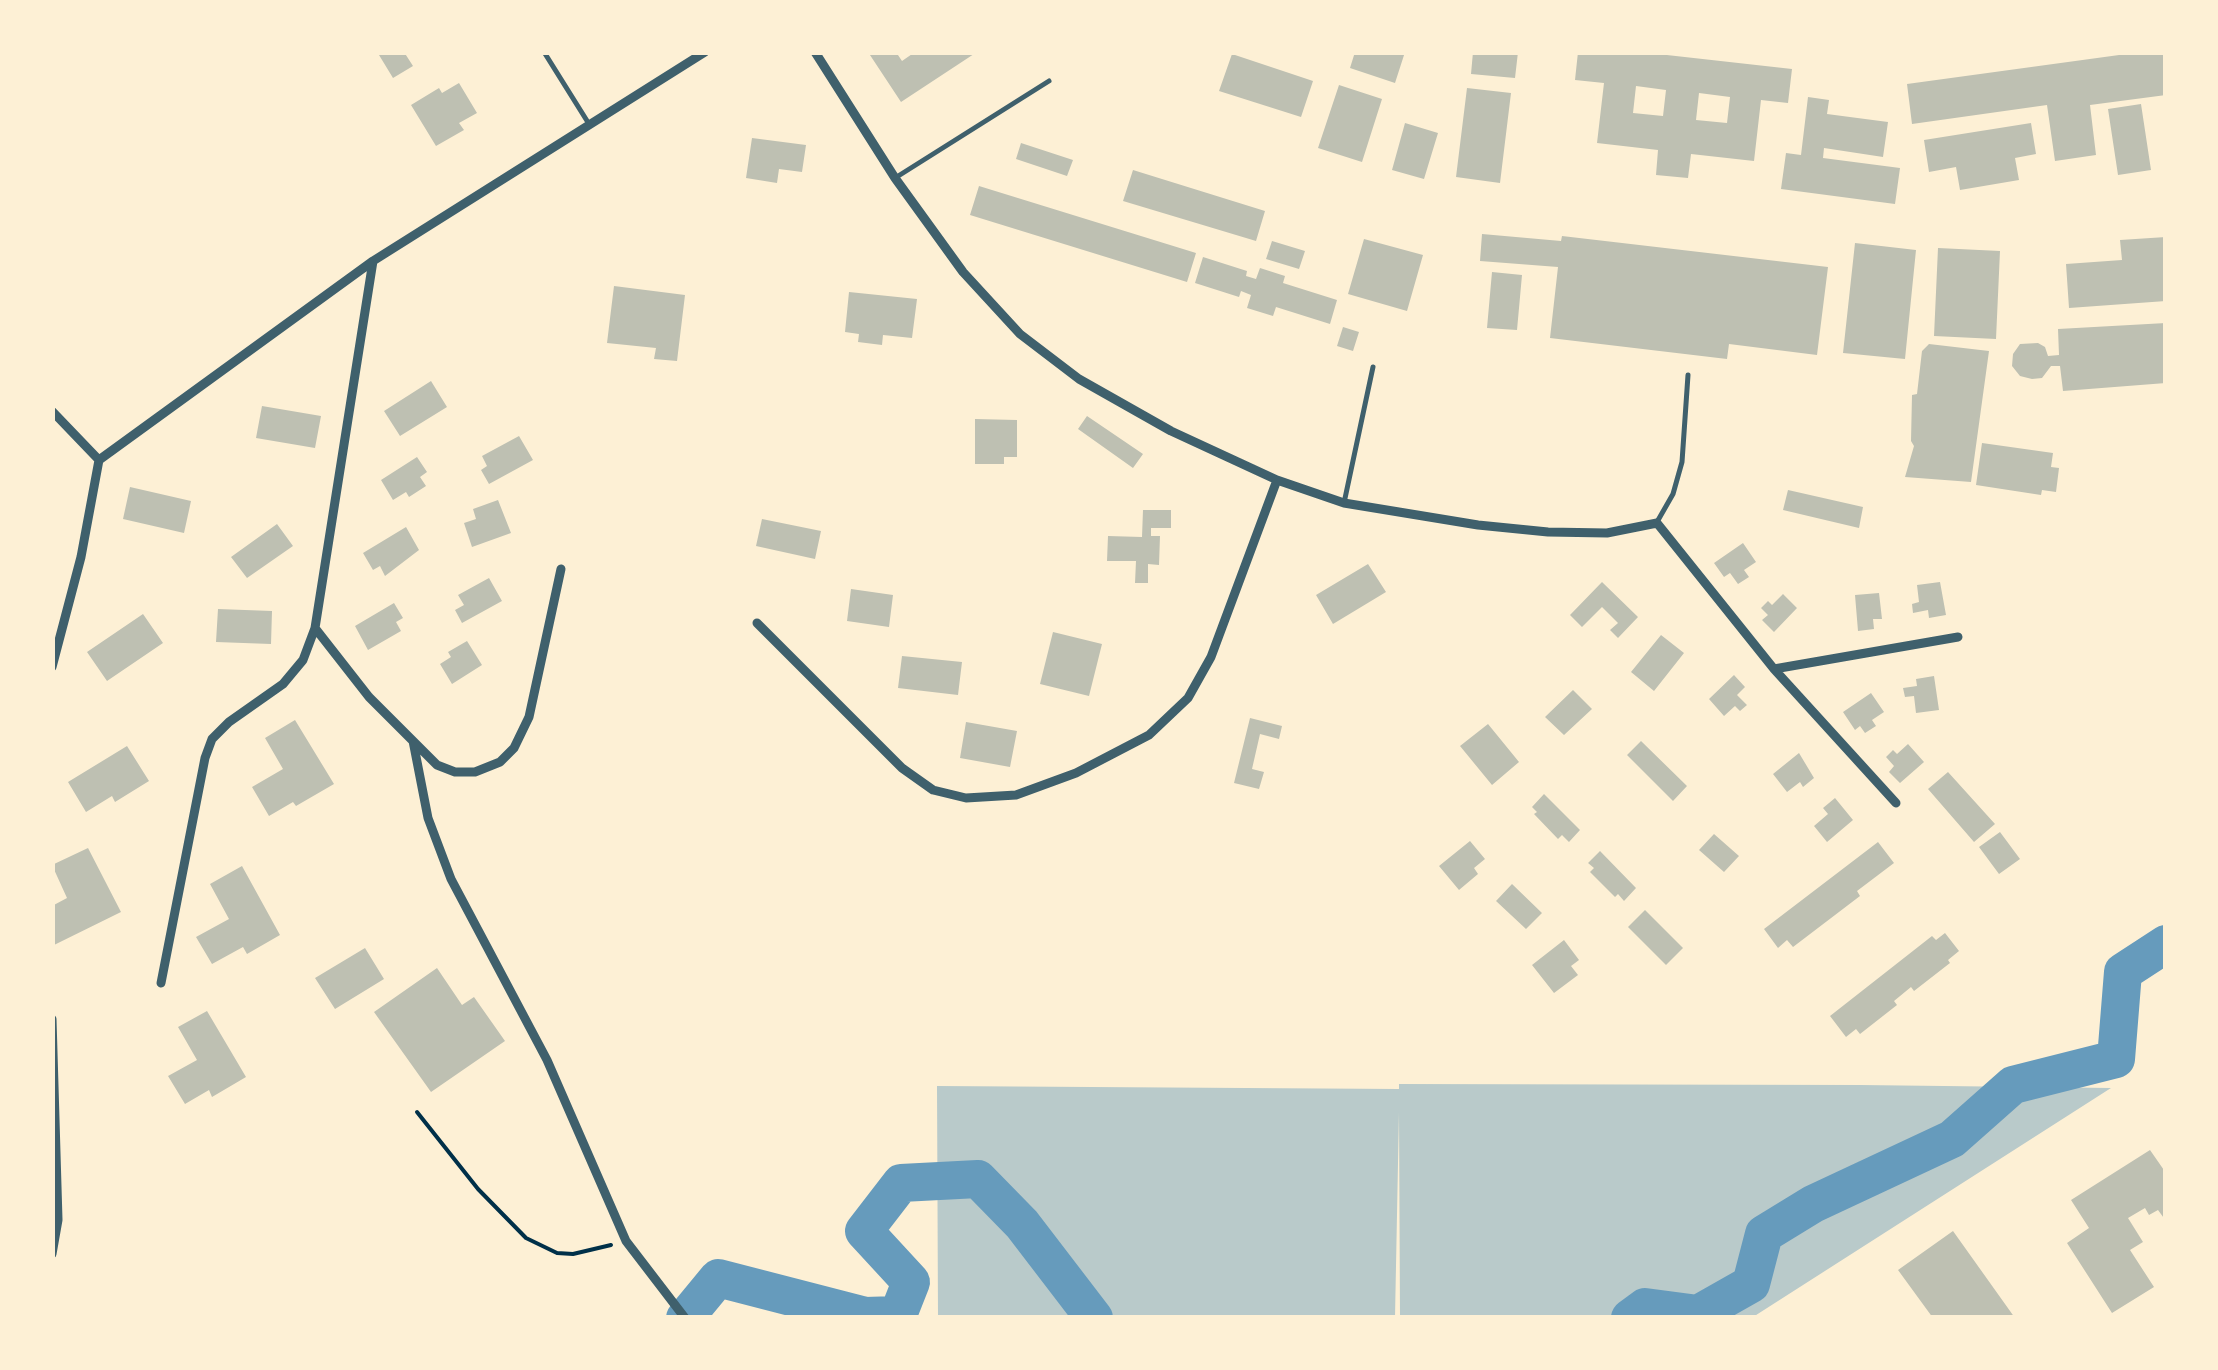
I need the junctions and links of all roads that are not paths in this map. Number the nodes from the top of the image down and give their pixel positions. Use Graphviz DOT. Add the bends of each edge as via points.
graph roads {
  1 [pos="544,52"];
  2 [pos="705,52"];
  3 [pos="815,52"];
  4 [pos="1049,80"];
  5 [pos="588,124"];
  6 [pos="895,178"];
  7 [pos="373,261"];
  8 [pos="1373,366"];
  9 [pos="1688,375"];
  10 [pos="52,411"];
  11 [pos="98,460"];
  12 [pos="1276,480"];
  13 [pos="1344,503"];
  14 [pos="1657,522"];
  15 [pos="561,569"];
  16 [pos="757,622"];
  17 [pos="316,628"];
  18 [pos="1958,637"];
  19 [pos="52,667"];
  20 [pos="1774,669"];
  21 [pos="412,741"];
  22 [pos="1896,803"];
  23 [pos="161,983"];
  24 [pos="52,1019"];
  25 [pos="52,1254"];
  26 [pos="685,1318"];
  1 -- 5 [label="lane"];
  2 -- 5 [label="street"];
  3 -- 6 [label="street"];
  4 -- 6 [label="lane"];
  5 -- 7 [label="street"];
  6 -- 12 [label="street" via="963,272 1020,334 1079,379"];
  7 -- 11 [label="street"];
  7 -- 17 [label="street"];
  8 -- 13 [label="lane"];
  9 -- 14 [label="lane" via="1682,462"];
  10 -- 11 [label="street"];
  11 -- 19 [label="street"];
  12 -- 13 [label="street"];
  12 -- 16 [label="street" via="1211,658 1188,698 1149,736 1016,794 966,798 932,790"];
  13 -- 14 [label="street" via="1548,532 1607,533"];
  14 -- 20 [label="street"];
  15 -- 21 [label="street" via="529,717 514,748 500,762 456,772 437,765"];
  17 -- 21 [label="street"];
  17 -- 23 [label="street" via="284,684 212,738"];
  18 -- 20 [label="street"];
  20 -- 22 [label="street"];
  21 -- 26 [label="street" via="428,818 451,879 547,1060 626,1241"];
  24 -- 25 [label="street" via="58,1200"];
}
